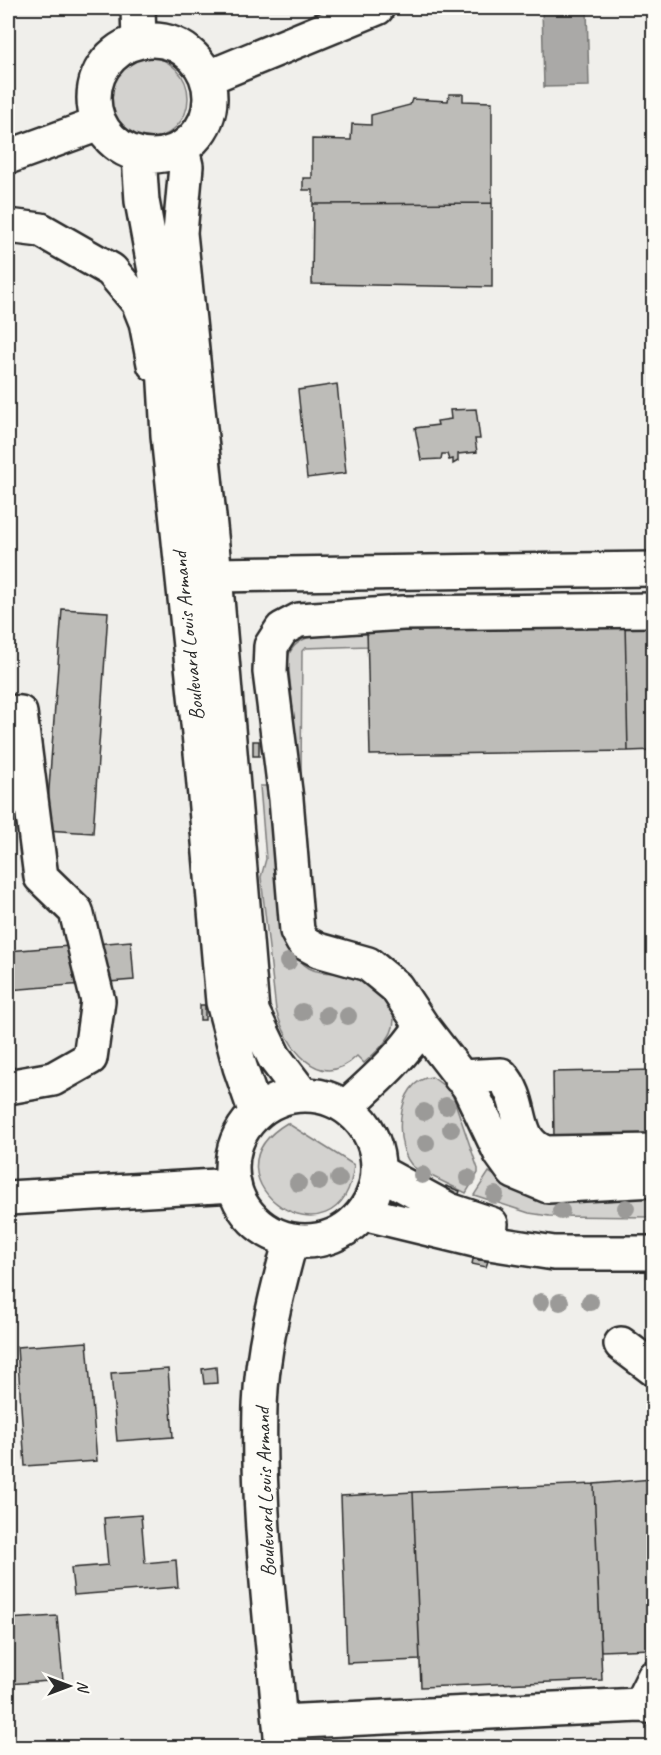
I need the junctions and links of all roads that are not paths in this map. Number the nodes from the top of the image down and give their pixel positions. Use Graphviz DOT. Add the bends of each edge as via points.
graph roads {
  1 [pos="138,8"];
  2 [pos="377,8"];
  3 [pos="139,41"];
  4 [pos="207,78"];
  5 [pos="99,124"];
  6 [pos="182,149"];
  7 [pos="139,156"];
  8 [pos="8,157"];
  9 [pos="8,225"];
  10 [pos="168,435"];
  11 [pos="654,569"];
  12 [pos="215,575"];
  13 [pos="654,610"];
  14 [pos="8,712"];
  15 [pos="422,1026"];
  16 [pos="460,1077"];
  17 [pos="8,1087"];
  18 [pos="302,1094"];
  19 [pos="346,1107"];
  20 [pos="256,1113"];
  21 [pos="654,1151"];
  22 [pos="378,1172"];
  23 [pos="654,1180"];
  24 [pos="234,1185"];
  25 [pos="8,1198"];
  26 [pos="363,1213"];
  27 [pos="654,1237"];
  28 [pos="291,1240"];
  29 [pos="654,1253"];
  30 [pos="621,1344"];
  31 [pos="654,1369"];
  32 [pos="649,1696"];
  33 [pos="281,1735"];
  1 -- 3 [label="main road"];
  2 -- 4 [label="main road"];
  3 -- 4 [label="main road" via="156,39 187,51"];
  3 -- 5 [label="main road" via="109,58 99,73 94,90"];
  4 -- 6 [label="main road" via="211,98 208,118 197,136"];
  5 -- 7 [label="main road" via="109,139"];
  5 -- 8 [label="main road"];
  6 -- 7 [label="main road" via="154,158"];
  6 -- 12 [label="main road, Boulevard Louis Armand" via="186,166 180,233"];
  7 -- 10 [label="main road, Boulevard Louis Armand" via="142,201 160,298"];
  9 -- 10 [label="main road" via="41,230 111,270 138,302 146,322"];
  10 -- 20 [label="main road, Boulevard Louis Armand" via="223,1002"];
  11 -- 12 [label="main road"];
  12 -- 18 [label="main road, Boulevard Louis Armand" via="252,1011 274,1057"];
  13 -- 15 [label="main road" via="403,613 300,620 282,629 271,646 270,672 297,931 303,942 318,950 368,964 396,987"];
  14 -- 17 [label="main road" via="20,713 41,877 76,910 98,1001 90,1058 53,1079"];
  15 -- 16 [label="main road"];
  15 -- 19 [label="main road" via="389,1069"];
  16 -- 21 [label="main road" via="501,1075 511,1086 526,1141 535,1149 546,1153"];
  16 -- 23 [label="main road" via="514,1172 548,1186"];
  18 -- 19 [label="main road" via="325,1097"];
  18 -- 20 [label="main road" via="278,1100"];
  19 -- 22 [label="main road" via="365,1124 376,1147"];
  20 -- 24 [label="main road" via="235,1146"];
  22 -- 26 [label="main road" via="374,1194"];
  22 -- 27 [label="main road" via="449,1210 510,1230 552,1237"];
  24 -- 25 [label="main road"];
  24 -- 28 [label="main road" via="241,1204 254,1221"];
  26 -- 28 [label="main road" via="331,1237"];
  26 -- 29 [label="main road" via="483,1242 554,1253"];
  28 -- 33 [label="main road, Boulevard Louis Armand" via="268,1333 260,1404 263,1502"];
  30 -- 31 [label="main road"];
  32 -- 33 [label="main road"];
}
